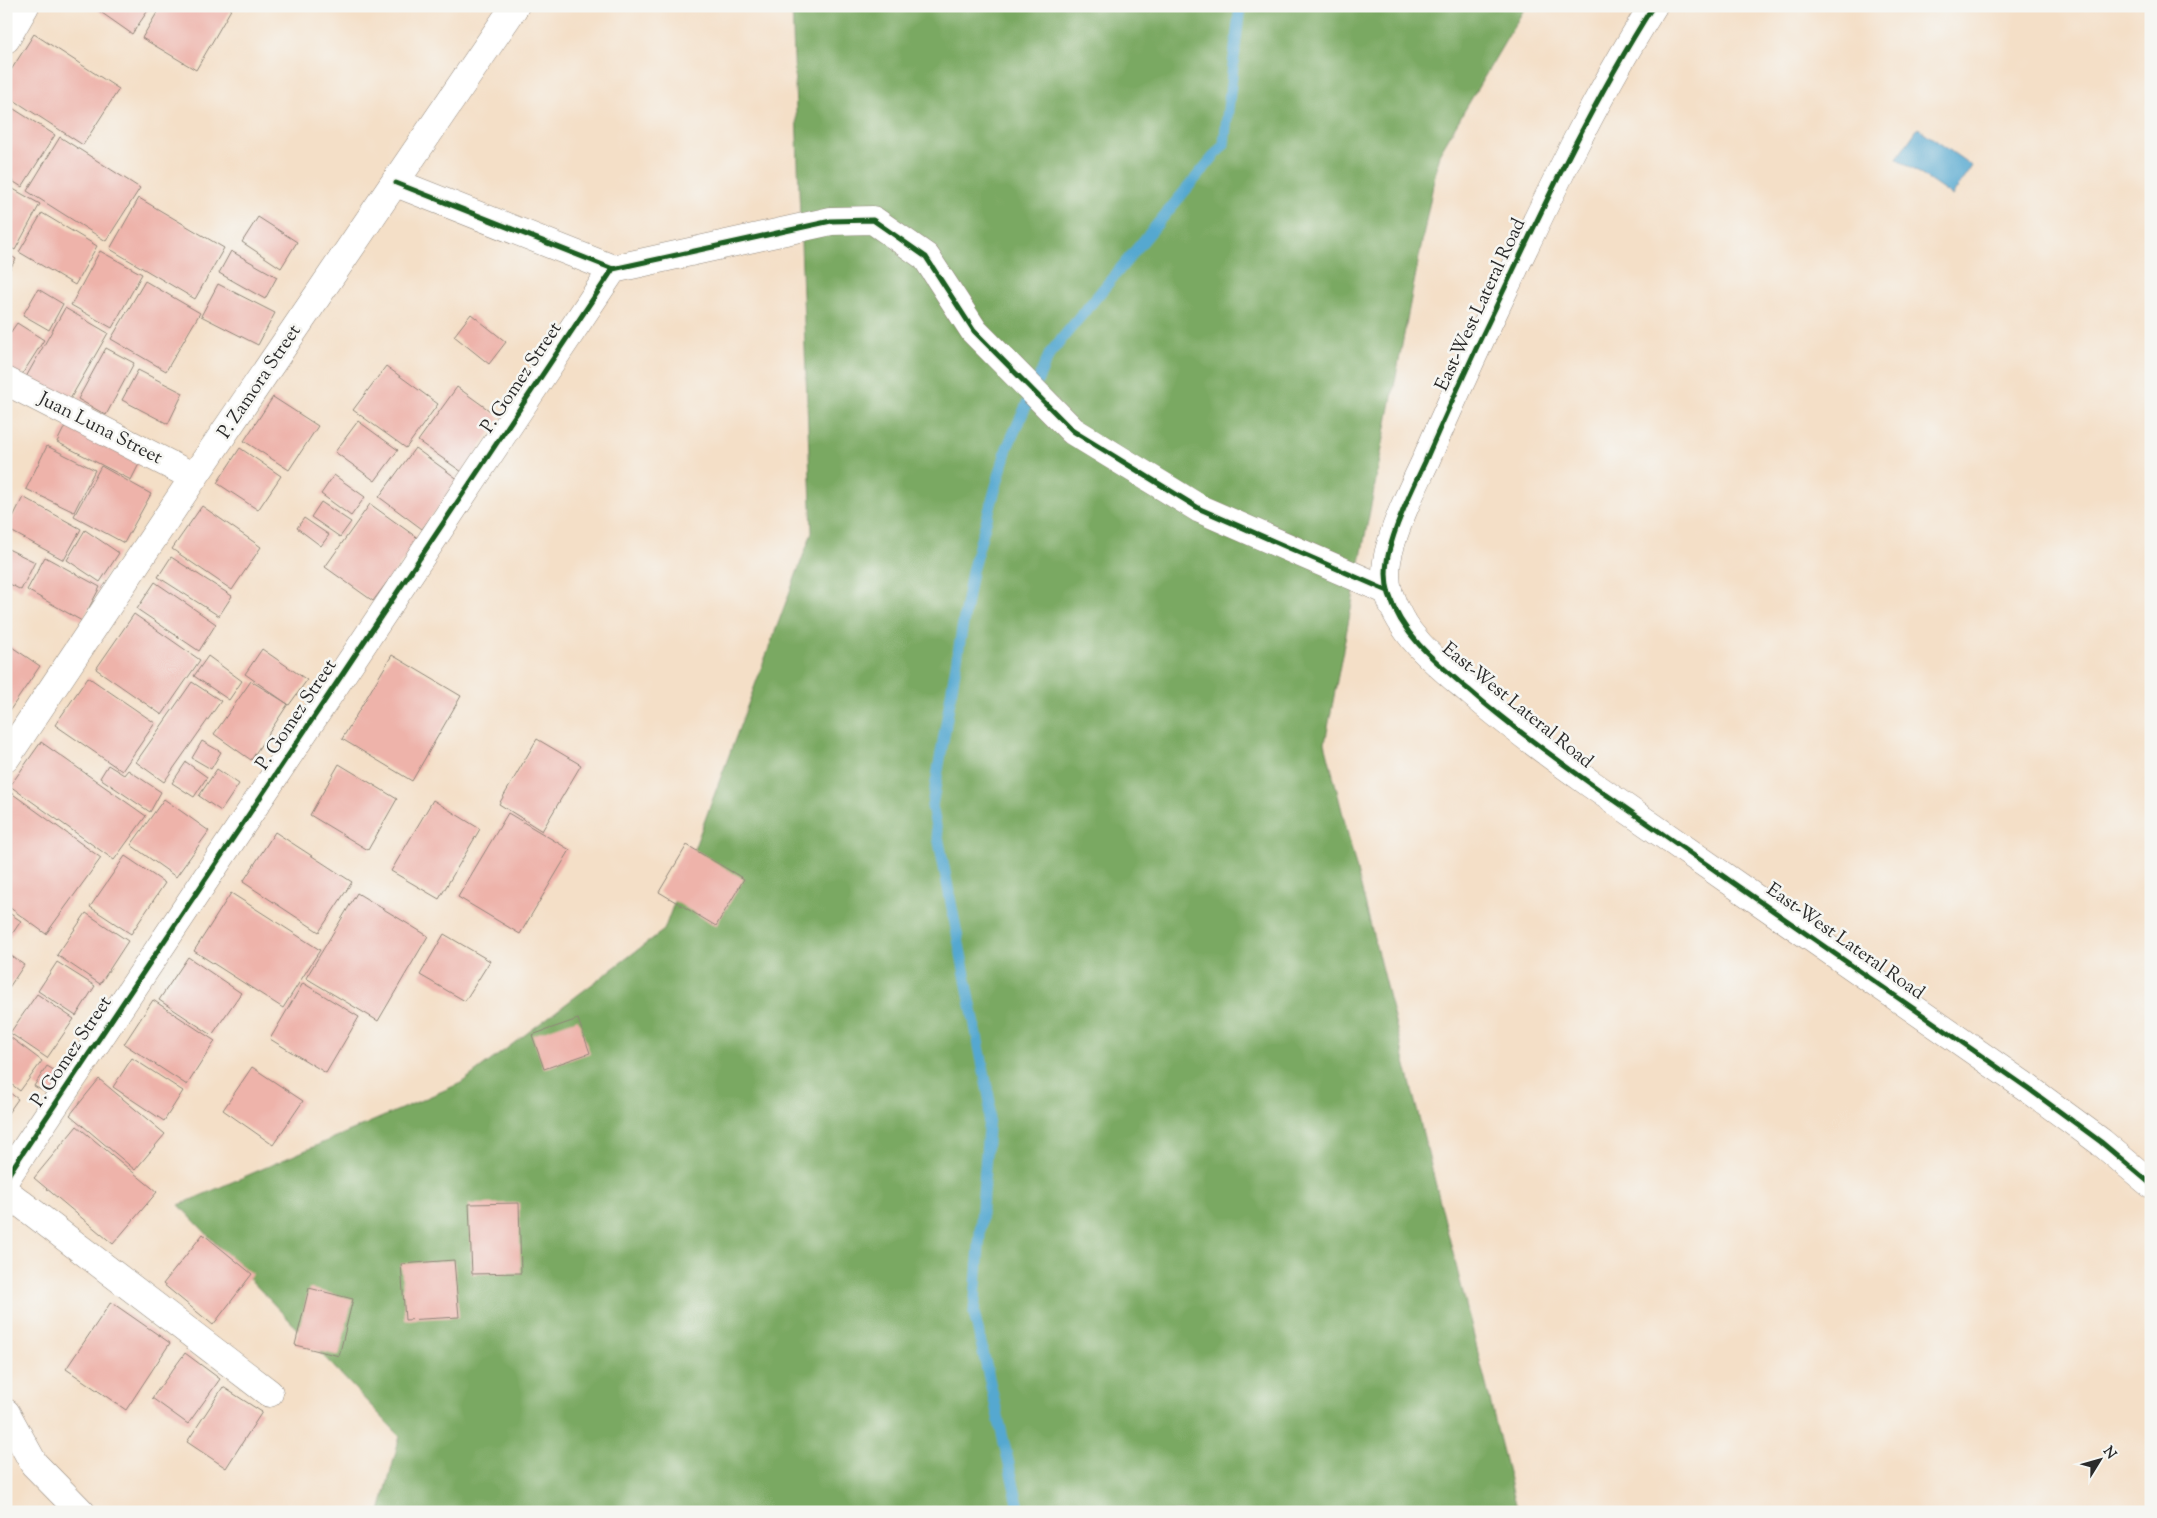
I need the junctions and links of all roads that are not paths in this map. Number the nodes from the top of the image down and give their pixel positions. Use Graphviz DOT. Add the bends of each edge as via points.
graph roads {
  1 [pos="25,6"];
  2 [pos="516,6"];
  3 [pos="1653,6"];
  4 [pos="6,39"];
  5 [pos="396,183"];
  6 [pos="613,269"];
  7 [pos="6,381"];
  8 [pos="194,477"];
  9 [pos="1388,591"];
  10 [pos="6,758"];
  11 [pos="6,1178"];
  12 [pos="2151,1184"];
  13 [pos="6,1192"];
  14 [pos="269,1393"];
  15 [pos="6,1413"];
  16 [pos="81,1512"];
  1 -- 4 [label="street"];
  2 -- 5 [label="street, P. Zamora Street"];
  3 -- 9 [label="street, East-West Lateral Road" via="1570,149 1461,380 1390,544 1386,576"];
  5 -- 6 [label="street"];
  5 -- 8 [label="street, P. Zamora Street"];
  6 -- 9 [label="street" via="831,221 873,220 926,257 974,331 1073,431 1200,509"];
  6 -- 11 [label="street, P. Gomez Street"];
  7 -- 8 [label="street, Juan Luna Street"];
  8 -- 10 [label="street, P. Zamora Street"];
  9 -- 12 [label="street, East-West Lateral Road" via="1404,626 1430,656 1529,739 2029,1089"];
  13 -- 14 [label="street"];
  15 -- 16 [label="street" via="34,1464"];
}
